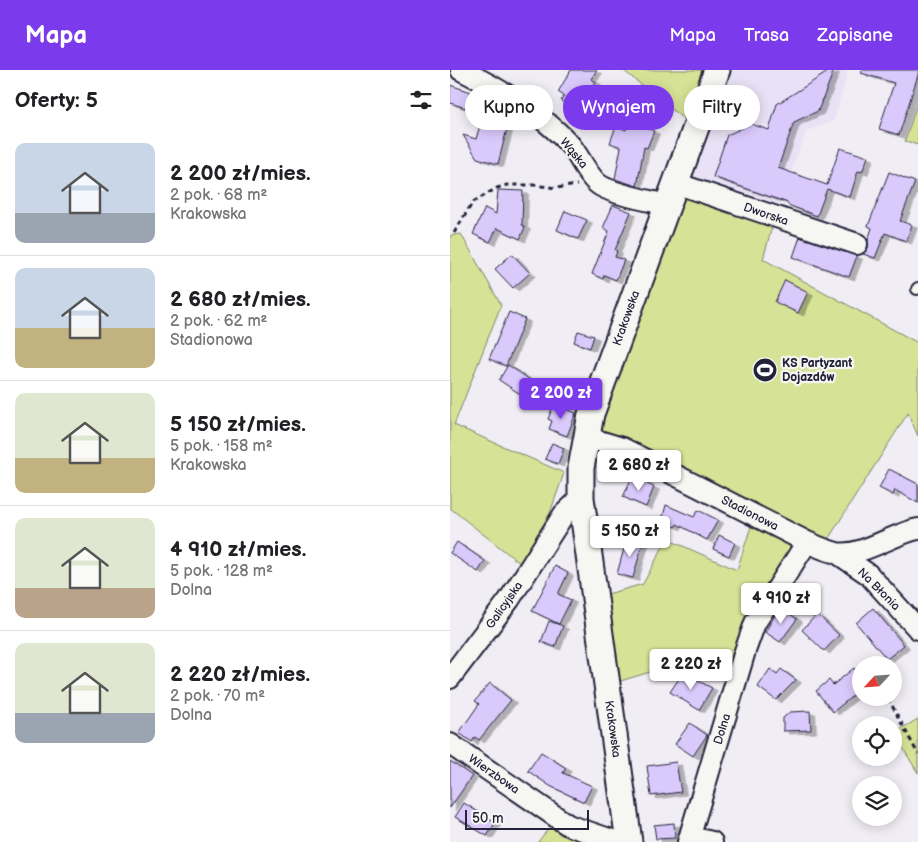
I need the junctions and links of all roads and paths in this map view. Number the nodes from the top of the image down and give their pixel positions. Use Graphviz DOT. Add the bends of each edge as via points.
graph roads {
  1 [pos="461,70"];
  2 [pos="717,70"];
  3 [pos="597,182"];
  4 [pos="672,194"];
  5 [pos="454,233"];
  6 [pos="857,244"];
  7 [pos="586,437"];
  8 [pos="582,508"];
  9 [pos="918,530"];
  10 [pos="807,542"];
  11 [pos="837,553"];
  12 [pos="918,629"];
  13 [pos="450,678"];
  14 [pos="892,706"];
  15 [pos="450,744"];
  16 [pos="918,754"];
  17 [pos="689,839"];
  18 [pos="618,842"];
  19 [pos="629,842"];
  20 [pos="712,842"];
  1 -- 3 [label="street, Wąska" via="540,118 571,146"];
  2 -- 4 [label="street, Krakowska"];
  3 -- 4 [label="street, Wąska" via="615,192"];
  3 -- 5 [label="path" via="564,188 507,185 497,188 473,202"];
  4 -- 6 [label="street, Dworska"];
  4 -- 7 [label="street, Krakowska" via="591,414"];
  7 -- 8 [label="street, Krakowska" via="581,468"];
  7 -- 10 [label="street, Stadionowa" via="622,448"];
  8 -- 13 [label="street, Galicyjska" via="564,514 509,600"];
  8 -- 19 [label="street, Krakowska"];
  9 -- 11 [label="street, Stadionowa" via="855,552"];
  10 -- 11 [label="street, Stadionowa"];
  10 -- 17 [label="street, Dolna" via="755,623"];
  11 -- 12 [label="street, Na Błonia" via="868,574"];
  14 -- 16 [label="path"];
  15 -- 18 [label="street, Wierzbowa" via="568,825"];
  17 -- 20 [label="street"];
}
